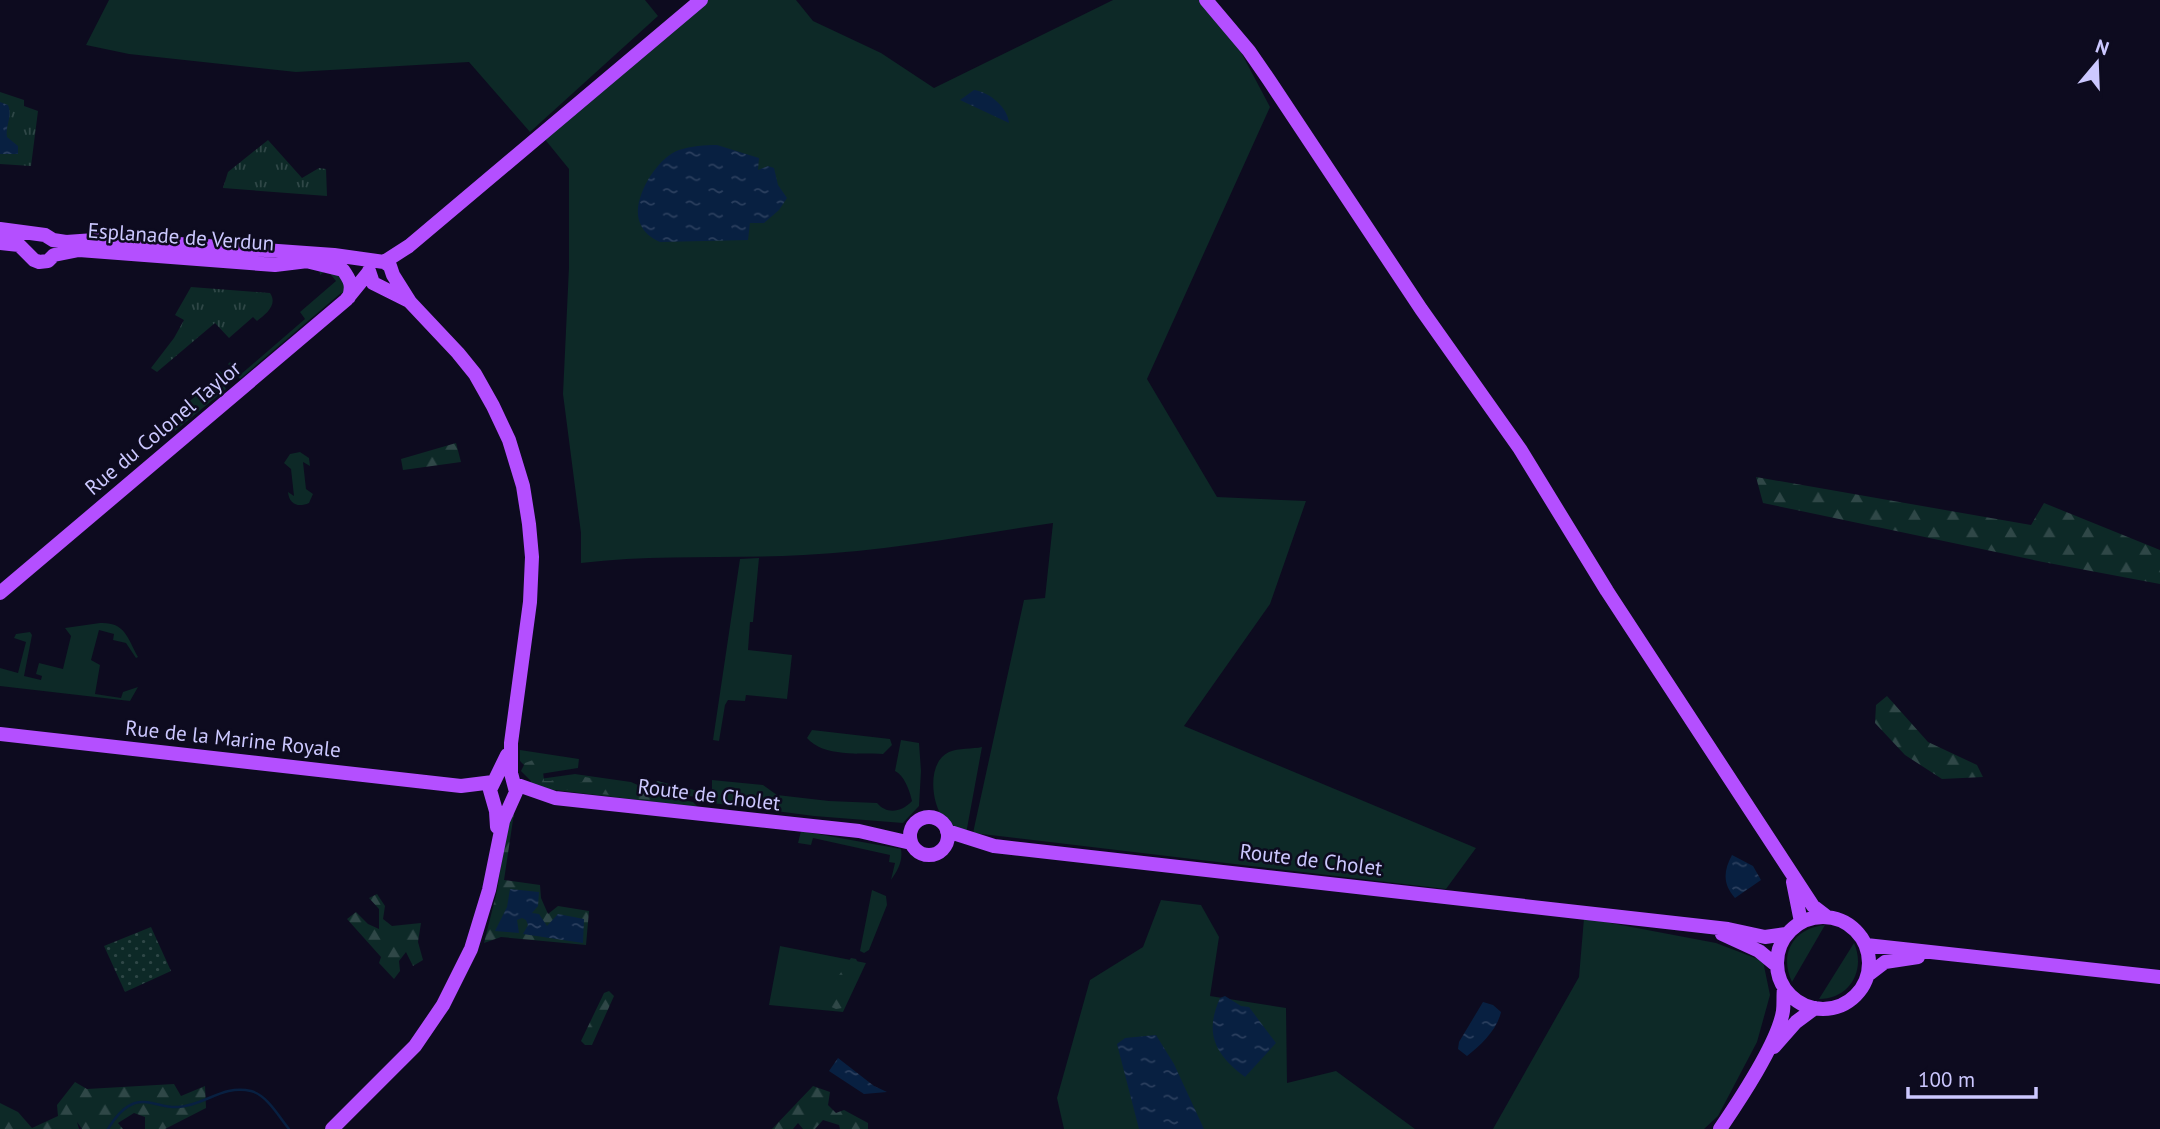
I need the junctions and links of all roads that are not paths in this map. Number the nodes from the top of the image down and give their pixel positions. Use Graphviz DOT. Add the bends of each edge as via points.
graph roads {
  1 [pos="701,0"];
  2 [pos="1206,0"];
  3 [pos="0,229"];
  4 [pos="37,235"];
  5 [pos="53,240"];
  6 [pos="0,243"];
  7 [pos="29,253"];
  8 [pos="54,255"];
  9 [pos="304,261"];
  10 [pos="380,269"];
  11 [pos="380,286"];
  12 [pos="351,295"];
  13 [pos="410,302"];
  14 [pos="0,593"];
  15 [pos="0,734"];
  16 [pos="504,782"];
  17 [pos="461,786"];
  18 [pos="555,798"];
  19 [pos="493,799"];
  20 [pos="511,800"];
  21 [pos="912,826"];
  22 [pos="859,831"];
  23 [pos="947,831"];
  24 [pos="498,840"];
  25 [pos="911,844"];
  26 [pos="994,846"];
  27 [pos="944,848"];
  28 [pos="1792,875"];
  29 [pos="1826,916"];
  30 [pos="1801,922"];
  31 [pos="1693,926"];
  32 [pos="1786,934"];
  33 [pos="1866,945"];
  34 [pos="1947,954"];
  35 [pos="1776,965"];
  36 [pos="1868,975"];
  37 [pos="2160,977"];
  38 [pos="1784,988"];
  39 [pos="1815,1009"];
  40 [pos="1762,1061"];
  41 [pos="337,1124"];
  42 [pos="1720,1129"];
  1 -- 10 [label="main road, Rue du Colonel Taylor"];
  2 -- 28 [label="main road" via="1269,79 1454,356 1467,385 1540,498 1582,552"];
  3 -- 4 [label="main road"];
  4 -- 5 [label="main road"];
  4 -- 7 [label="main road" via="30,241"];
  5 -- 8 [label="main road"];
  5 -- 10 [label="main road" via="109,239 334,255 369,259"];
  6 -- 7 [label="main road" via="19,245"];
  7 -- 8 [label="main road" via="39,262"];
  8 -- 9 [label="main road, Esplanade de Verdun" via="85,250 275,265"];
  9 -- 10 [label="main road, Esplanade de Verdun"];
  9 -- 12 [label="main road, Esplanade de Verdun" via="344,270 351,280"];
  10 -- 11 [label="main road" via="390,282"];
  10 -- 12 [label="main road, Rue du Colonel Taylor"];
  10 -- 13 [label="main road"];
  11 -- 12 [label="main road, Rue du Colonel Taylor"];
  11 -- 13 [label="main road"];
  12 -- 14 [label="main road, Rue du Colonel Taylor"];
  13 -- 16 [label="main road" via="478,380 509,440 523,486 531,544 530,602"];
  15 -- 17 [label="main road, Rue de la Marine Royale"];
  16 -- 17 [label="main road, Rue de la Marine Royale"];
  16 -- 18 [label="main road, Route de Cholet"];
  16 -- 19 [label="main road" via="490,790"];
  16 -- 20 [label="main road" via="516,792"];
  17 -- 19 [label="main road, Rue de la Marine Royale"];
  18 -- 20 [label="main road, Route de Cholet"];
  18 -- 22 [label="main road, Route de Cholet"];
  19 -- 20 [label="main road" via="500,803"];
  19 -- 24 [label="main road"];
  20 -- 24 [label="main road"];
  21 -- 22 [label="main road, Route de Cholet"];
  21 -- 23 [label="main road" via="922,818 933,818"];
  21 -- 25 [label="main road"];
  22 -- 25 [label="main road, Route de Cholet"];
  23 -- 26 [label="main road, Route de Cholet"];
  23 -- 27 [label="main road"];
  24 -- 41 [label="main road" via="471,949 436,1017 398,1065"];
  25 -- 27 [label="main road" via="928,856"];
  26 -- 27 [label="main road, Route de Cholet"];
  26 -- 31 [label="main road, Route de Cholet"];
  28 -- 29 [label="main road" via="1813,906"];
  28 -- 30 [label="main road"];
  29 -- 30 [label="main road"];
  29 -- 33 [label="main road" via="1850,925"];
  30 -- 32 [label="main road"];
  31 -- 32 [label="main road" via="1765,937"];
  31 -- 35 [label="main road" via="1741,942"];
  32 -- 35 [label="main road"];
  33 -- 34 [label="main road"];
  33 -- 36 [label="main road"];
  34 -- 36 [label="main road" via="1885,962"];
  34 -- 37 [label="main road"];
  35 -- 38 [label="main road"];
  36 -- 39 [label="main road" via="1853,998 1829,1009"];
  38 -- 39 [label="main road" via="1801,1004"];
  38 -- 40 [label="main road" via="1783,1013"];
  39 -- 40 [label="main road" via="1796,1022"];
  40 -- 42 [label="main road"];
}
